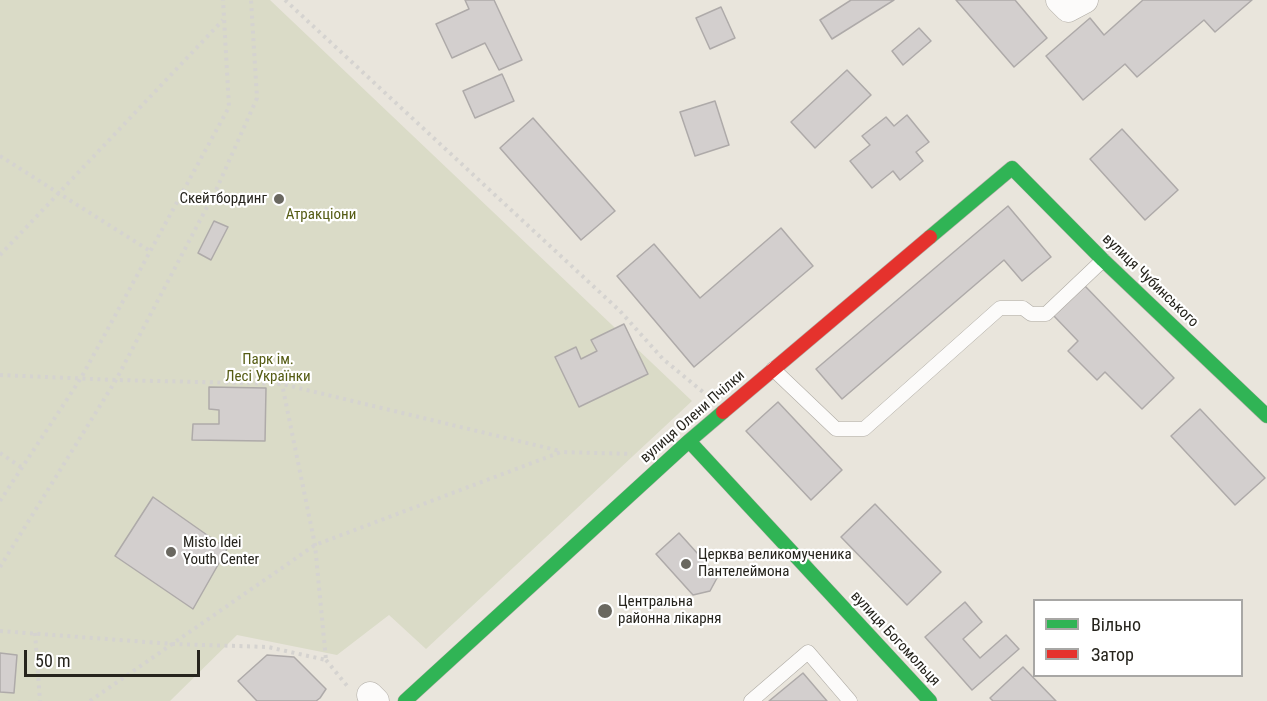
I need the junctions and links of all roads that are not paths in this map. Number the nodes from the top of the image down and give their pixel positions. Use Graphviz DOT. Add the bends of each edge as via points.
graph roads {
  1 [pos="1059,0"];
  2 [pos="1085,0"];
  3 [pos="1012,168"];
  4 [pos="1103,260"];
  5 [pos="773,369"];
  6 [pos="1267,416"];
  7 [pos="689,441"];
  8 [pos="406,701"];
  9 [pos="752,701"];
  10 [pos="850,701"];
  11 [pos="930,701"];
  1 -- 2 [label="street" via="1068,9"];
  3 -- 4 [label="street, вулиця Чубинського"];
  3 -- 5 [label="street, вулиця Олени Пчілки"];
  4 -- 5 [label="lane" via="1046,314 1000,308 864,429 836,429"];
  4 -- 6 [label="street, вулиця Чубинського"];
  5 -- 7 [label="street, вулиця Олени Пчілки"];
  7 -- 8 [label="street, вулиця Олени Пчілки"];
  7 -- 11 [label="street, вулиця Богомольця"];
  9 -- 10 [label="lane" via="808,652"];
}
